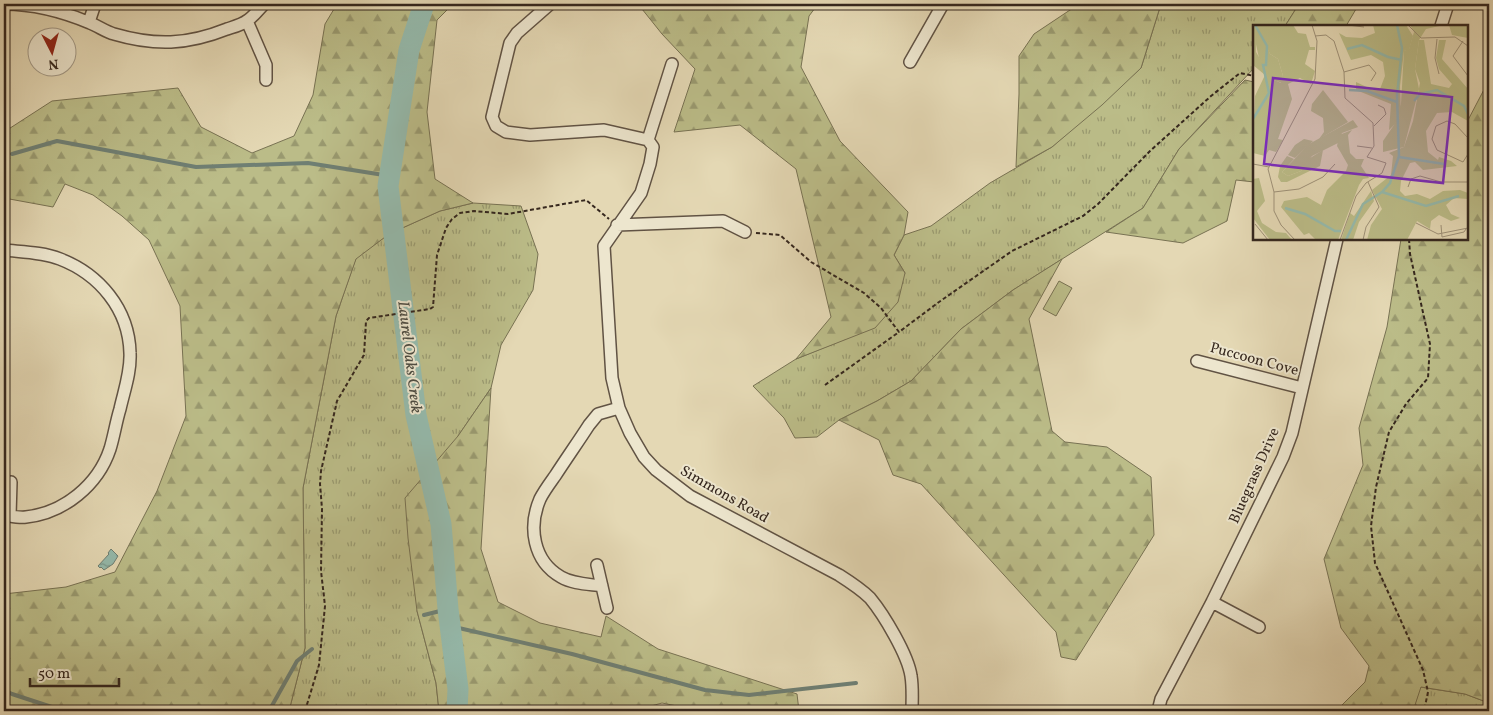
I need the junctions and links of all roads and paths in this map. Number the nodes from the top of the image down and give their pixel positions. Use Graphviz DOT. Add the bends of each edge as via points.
graph roads {
  1 [pos="4,4"];
  2 [pos="96,4"];
  3 [pos="264,4"];
  4 [pos="550,4"];
  5 [pos="943,4"];
  6 [pos="1448,4"];
  7 [pos="247,21"];
  8 [pos="89,22"];
  9 [pos="1441,25"];
  10 [pos="910,62"];
  11 [pos="672,64"];
  12 [pos="1253,76"];
  13 [pos="266,80"];
  14 [pos="648,140"];
  15 [pos="617,225"];
  16 [pos="745,232"];
  17 [pos="1337,240"];
  18 [pos="1409,240"];
  19 [pos="4,250"];
  20 [pos="899,332"];
  21 [pos="1198,361"];
  22 [pos="825,385"];
  23 [pos="1302,388"];
  24 [pos="619,408"];
  25 [pos="11,482"];
  26 [pos="7,516"];
  27 [pos="597,565"];
  28 [pos="602,586"];
  29 [pos="1212,602"];
  30 [pos="607,608"];
  31 [pos="1259,627"];
  32 [pos="305,711"];
  33 [pos="912,711"];
  34 [pos="1158,711"];
  35 [pos="1424,711"];
  1 -- 8 [label="street" via="52,11"];
  2 -- 8 [label="street"];
  3 -- 7 [label="street"];
  4 -- 14 [label="street" via="516,33 510,43 492,117 496,126 506,132 530,135 604,130"];
  5 -- 10 [label="street"];
  6 -- 9 [label="street"];
  7 -- 8 [label="street" via="197,40 179,43 160,43 112,34"];
  7 -- 13 [label="street" via="266,65"];
  11 -- 14 [label="street"];
  12 -- 20 [label="path" via="1240,73 1211,96 1083,216 1012,251"];
  14 -- 15 [label="street, Simmons Road" via="653,147 641,193"];
  15 -- 16 [label="street" via="723,222"];
  15 -- 24 [label="street, Simmons Road" via="604,246 612,378"];
  15 -- 32 [label="path" via="586,200 508,214 460,213 446,228 437,255 433,307 366,321 364,355 337,401 321,471 321,571 325,606 319,665"];
  16 -- 20 [label="path" via="780,235 811,262 864,293 881,308"];
  17 -- 23 [label="street, Bluegrass Drive"];
  18 -- 35 [label="path" via="1430,344 1428,378 1406,404 1389,432 1371,526 1375,564 1423,670 1428,692"];
  19 -- 26 [label="street" via="59,258 93,277 109,293 118,309 127,330 130,352 129,372 110,448 96,476 60,508 25,518"];
  20 -- 22 [label="path"];
  21 -- 23 [label="street, Puccoon Cove"];
  23 -- 29 [label="street, Bluegrass Drive" via="1283,457"];
  24 -- 28 [label="street" via="598,414 541,498 534,516 534,540 539,555 550,569 578,584"];
  24 -- 33 [label="street, Simmons Road" via="644,457 671,482 690,496 839,575 870,598 905,656 911,675"];
  25 -- 26 [label="street"];
  27 -- 28 [label="street"];
  28 -- 30 [label="street"];
  29 -- 31 [label="street"];
  29 -- 34 [label="street, Bluegrass Drive" via="1161,699"];
}
